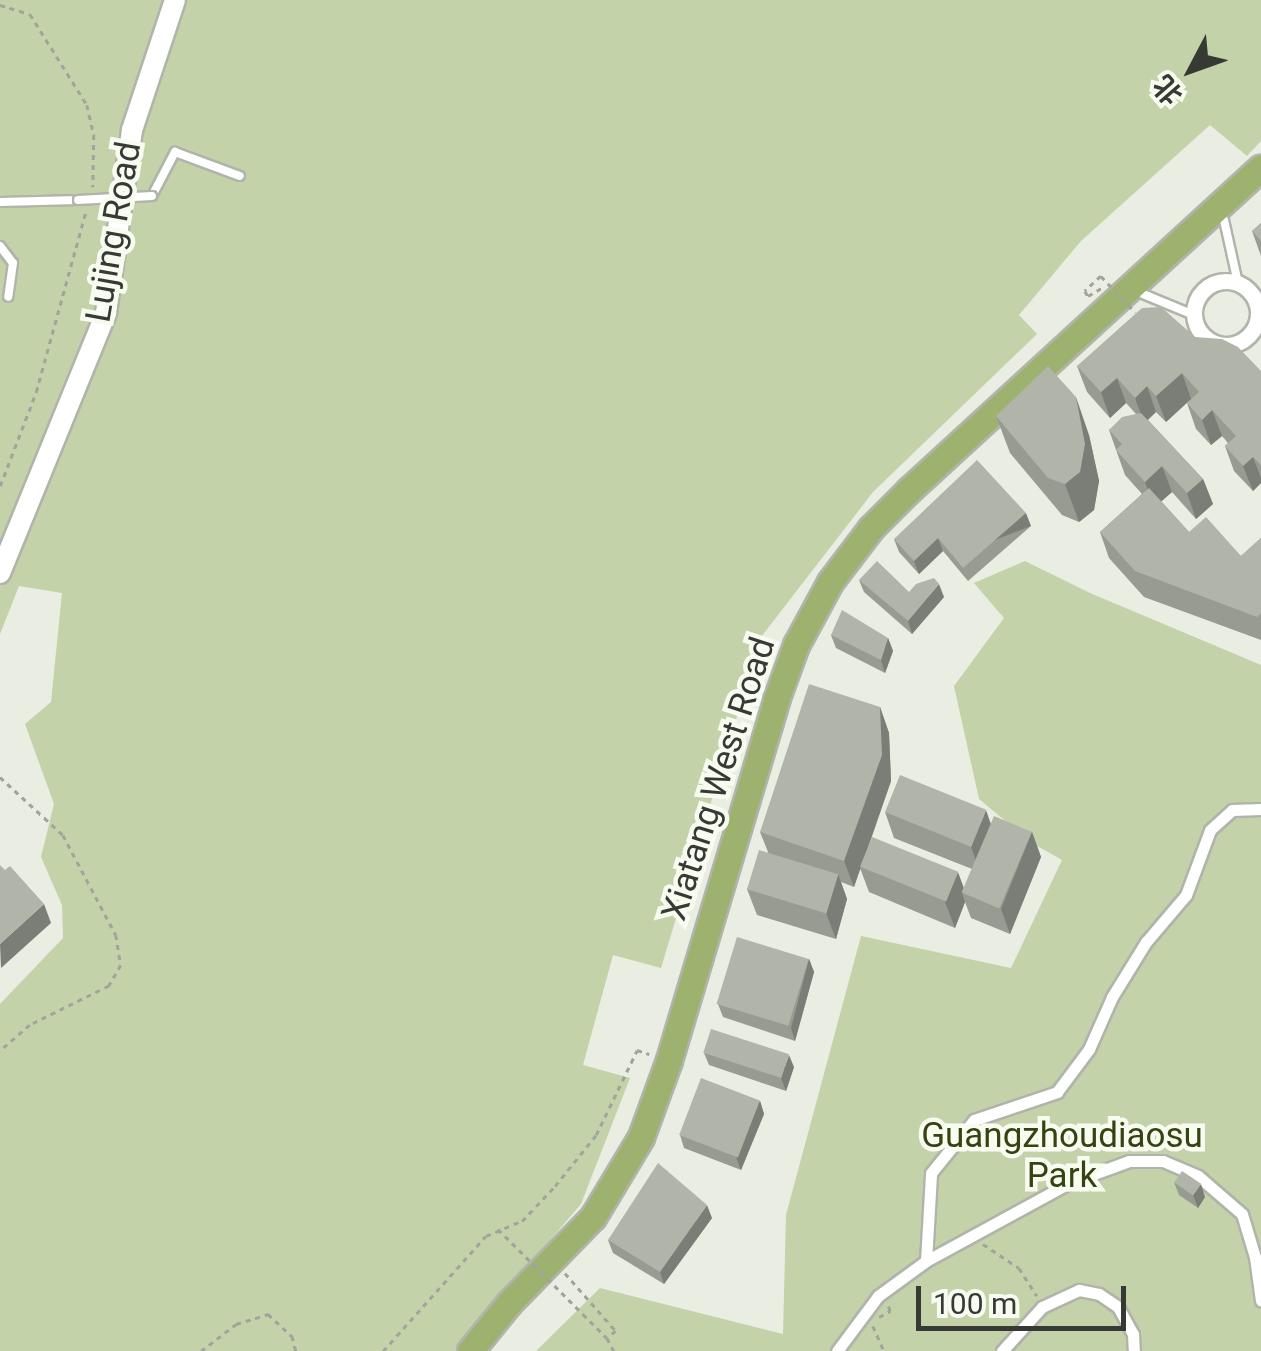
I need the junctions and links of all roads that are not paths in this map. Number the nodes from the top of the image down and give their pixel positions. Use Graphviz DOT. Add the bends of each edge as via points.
graph roads {
  1 [pos="175,0"];
  2 [pos="1261,168"];
  3 [pos="240,176"];
  4 [pos="1261,186"];
  5 [pos="0,202"];
  6 [pos="1224,220"];
  7 [pos="0,246"];
  8 [pos="1238,282"];
  9 [pos="8,297"];
  10 [pos="1153,298"];
  11 [pos="1194,315"];
  12 [pos="1255,342"];
  13 [pos="0,573"];
  14 [pos="1261,808"];
  15 [pos="926,1260"];
  16 [pos="1261,1302"];
  17 [pos="470,1351"];
  18 [pos="490,1351"];
  19 [pos="837,1351"];
  20 [pos="1002,1351"];
  21 [pos="1134,1351"];
  1 -- 13 [label="street, Lujing Road" via="132,130 106,312"];
  2 -- 17 [label="highway, Xiatang West Road" via="931,468 871,528 830,582 776,700 641,1137 604,1202"];
  3 -- 5 [label="lane, bridge" via="175,152 152,196"];
  4 -- 6 [label="highway, Xiatang West Road"];
  6 -- 8 [label="lane"];
  6 -- 10 [label="highway, Xiatang West Road"];
  7 -- 9 [label="lane" via="14,262"];
  8 -- 11 [label="street" via="1207,286"];
  8 -- 12 [label="street" via="1258,306"];
  10 -- 11 [label="lane"];
  10 -- 18 [label="highway, Xiatang West Road" via="920,498 840,595 801,676 658,1137 617,1208"];
  11 -- 12 [label="street" via="1210,341"];
  14 -- 15 [label="street" via="1232,810 1210,830 1186,895 1146,942 1089,1049 1057,1092 974,1120 931,1173"];
  15 -- 16 [label="street" via="1068,1183 1129,1162 1163,1161 1198,1176 1242,1214"];
  15 -- 19 [label="street" via="878,1296"];
  20 -- 21 [label="street" via="1042,1306 1079,1290 1118,1308"];
}
